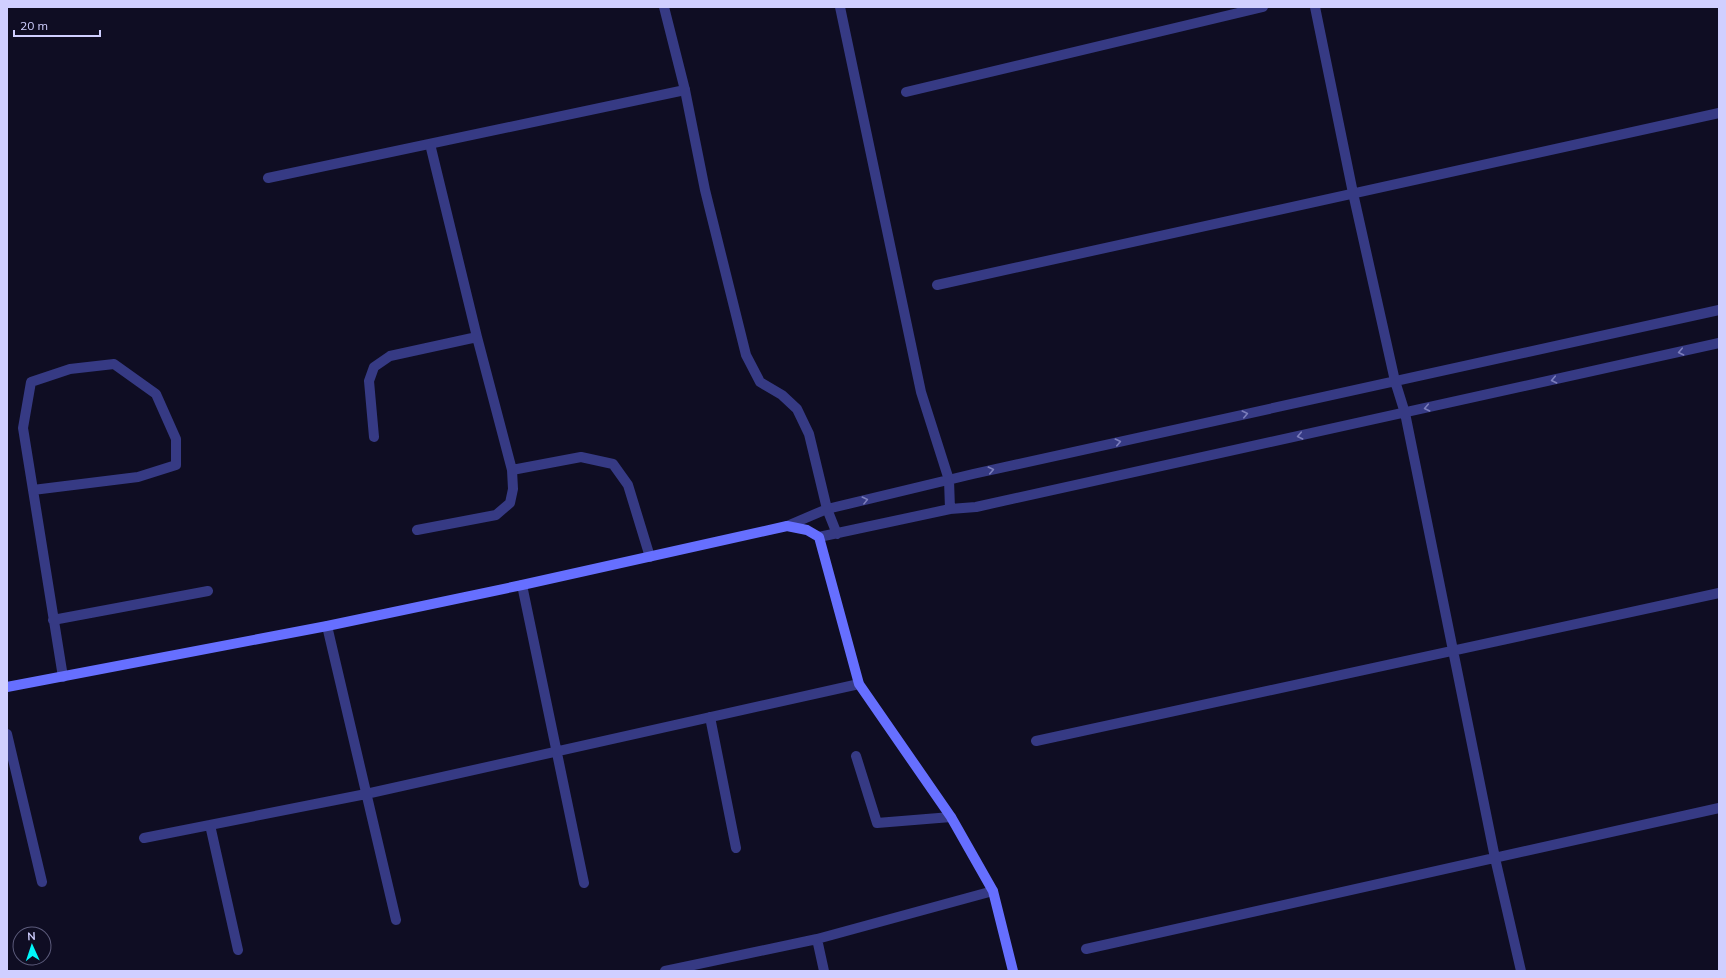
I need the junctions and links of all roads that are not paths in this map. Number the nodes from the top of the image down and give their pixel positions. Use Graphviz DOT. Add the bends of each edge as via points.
graph roads {
  1 [pos="664,7"];
  2 [pos="840,7"];
  3 [pos="1263,7"];
  4 [pos="1315,7"];
  5 [pos="685,90"];
  6 [pos="906,92"];
  7 [pos="1719,113"];
  8 [pos="430,144"];
  9 [pos="268,178"];
  10 [pos="1353,193"];
  11 [pos="937,285"];
  12 [pos="1719,310"];
  13 [pos="477,337"];
  14 [pos="1719,343"];
  15 [pos="1395,381"];
  16 [pos="1405,413"];
  17 [pos="374,437"];
  18 [pos="512,470"];
  19 [pos="949,480"];
  20 [pos="33,490"];
  21 [pos="827,509"];
  22 [pos="950,509"];
  23 [pos="788,526"];
  24 [pos="417,530"];
  25 [pos="837,534"];
  26 [pos="819,537"];
  27 [pos="650,557"];
  28 [pos="522,585"];
  29 [pos="208,591"];
  30 [pos="1719,593"];
  31 [pos="53,620"];
  32 [pos="327,626"];
  33 [pos="1452,650"];
  34 [pos="63,677"];
  35 [pos="859,684"];
  36 [pos="7,687"];
  37 [pos="710,717"];
  38 [pos="7,734"];
  39 [pos="1036,741"];
  40 [pos="557,751"];
  41 [pos="856,756"];
  42 [pos="366,794"];
  43 [pos="1719,808"];
  44 [pos="951,817"];
  45 [pos="210,825"];
  46 [pos="144,838"];
  47 [pos="736,848"];
  48 [pos="1495,858"];
  49 [pos="42,882"];
  50 [pos="584,883"];
  51 [pos="993,891"];
  52 [pos="396,920"];
  53 [pos="817,939"];
  54 [pos="1086,949"];
  55 [pos="238,950"];
  56 [pos="665,971"];
  57 [pos="824,971"];
  58 [pos="1013,971"];
  59 [pos="1521,971"];
  1 -- 5 [label="street"];
  2 -- 19 [label="street" via="921,392"];
  3 -- 6 [label="street"];
  4 -- 10 [label="street"];
  5 -- 8 [label="street"];
  5 -- 21 [label="street" via="705,190 746,355 760,382 782,395 797,409 809,434"];
  7 -- 10 [label="street"];
  8 -- 9 [label="street"];
  8 -- 13 [label="street"];
  10 -- 11 [label="street"];
  10 -- 15 [label="street"];
  12 -- 15 [label="street"];
  13 -- 17 [label="street" via="390,356 374,367 369,380"];
  13 -- 18 [label="street"];
  14 -- 16 [label="street, one-way"];
  15 -- 16 [label="street"];
  19 -- 15 [label="street, one-way"];
  16 -- 22 [label="street, one-way" via="976,507"];
  16 -- 33 [label="street"];
  18 -- 24 [label="street" via="513,489 510,503 496,515"];
  18 -- 27 [label="street" via="582,458 613,464 628,485"];
  21 -- 19 [label="street, one-way"];
  19 -- 22 [label="street"];
  20 -- 20 [label="street" via="24,428 31,382 70,368 114,364 156,394 176,439 176,465 138,477"];
  20 -- 31 [label="street"];
  21 -- 23 [label="street"];
  21 -- 25 [label="street"];
  22 -- 25 [label="street"];
  23 -- 26 [label="street" via="807,530"];
  23 -- 27 [label="street"];
  25 -- 26 [label="street"];
  26 -- 35 [label="street"];
  27 -- 28 [label="street"];
  28 -- 32 [label="street"];
  28 -- 40 [label="street"];
  29 -- 31 [label="street"];
  30 -- 33 [label="street"];
  31 -- 34 [label="street"];
  32 -- 34 [label="street"];
  32 -- 42 [label="street"];
  33 -- 39 [label="street"];
  33 -- 48 [label="street"];
  34 -- 36 [label="street"];
  35 -- 37 [label="street"];
  35 -- 44 [label="street"];
  37 -- 40 [label="street"];
  37 -- 47 [label="street"];
  38 -- 49 [label="street"];
  40 -- 42 [label="street"];
  40 -- 50 [label="street"];
  41 -- 44 [label="street" via="877,822"];
  42 -- 45 [label="street"];
  42 -- 52 [label="street"];
  43 -- 48 [label="street"];
  44 -- 51 [label="street"];
  45 -- 46 [label="street"];
  45 -- 55 [label="street"];
  48 -- 54 [label="street"];
  48 -- 59 [label="street"];
  51 -- 53 [label="street"];
  51 -- 58 [label="street"];
  53 -- 56 [label="street"];
  53 -- 57 [label="street"];
}
